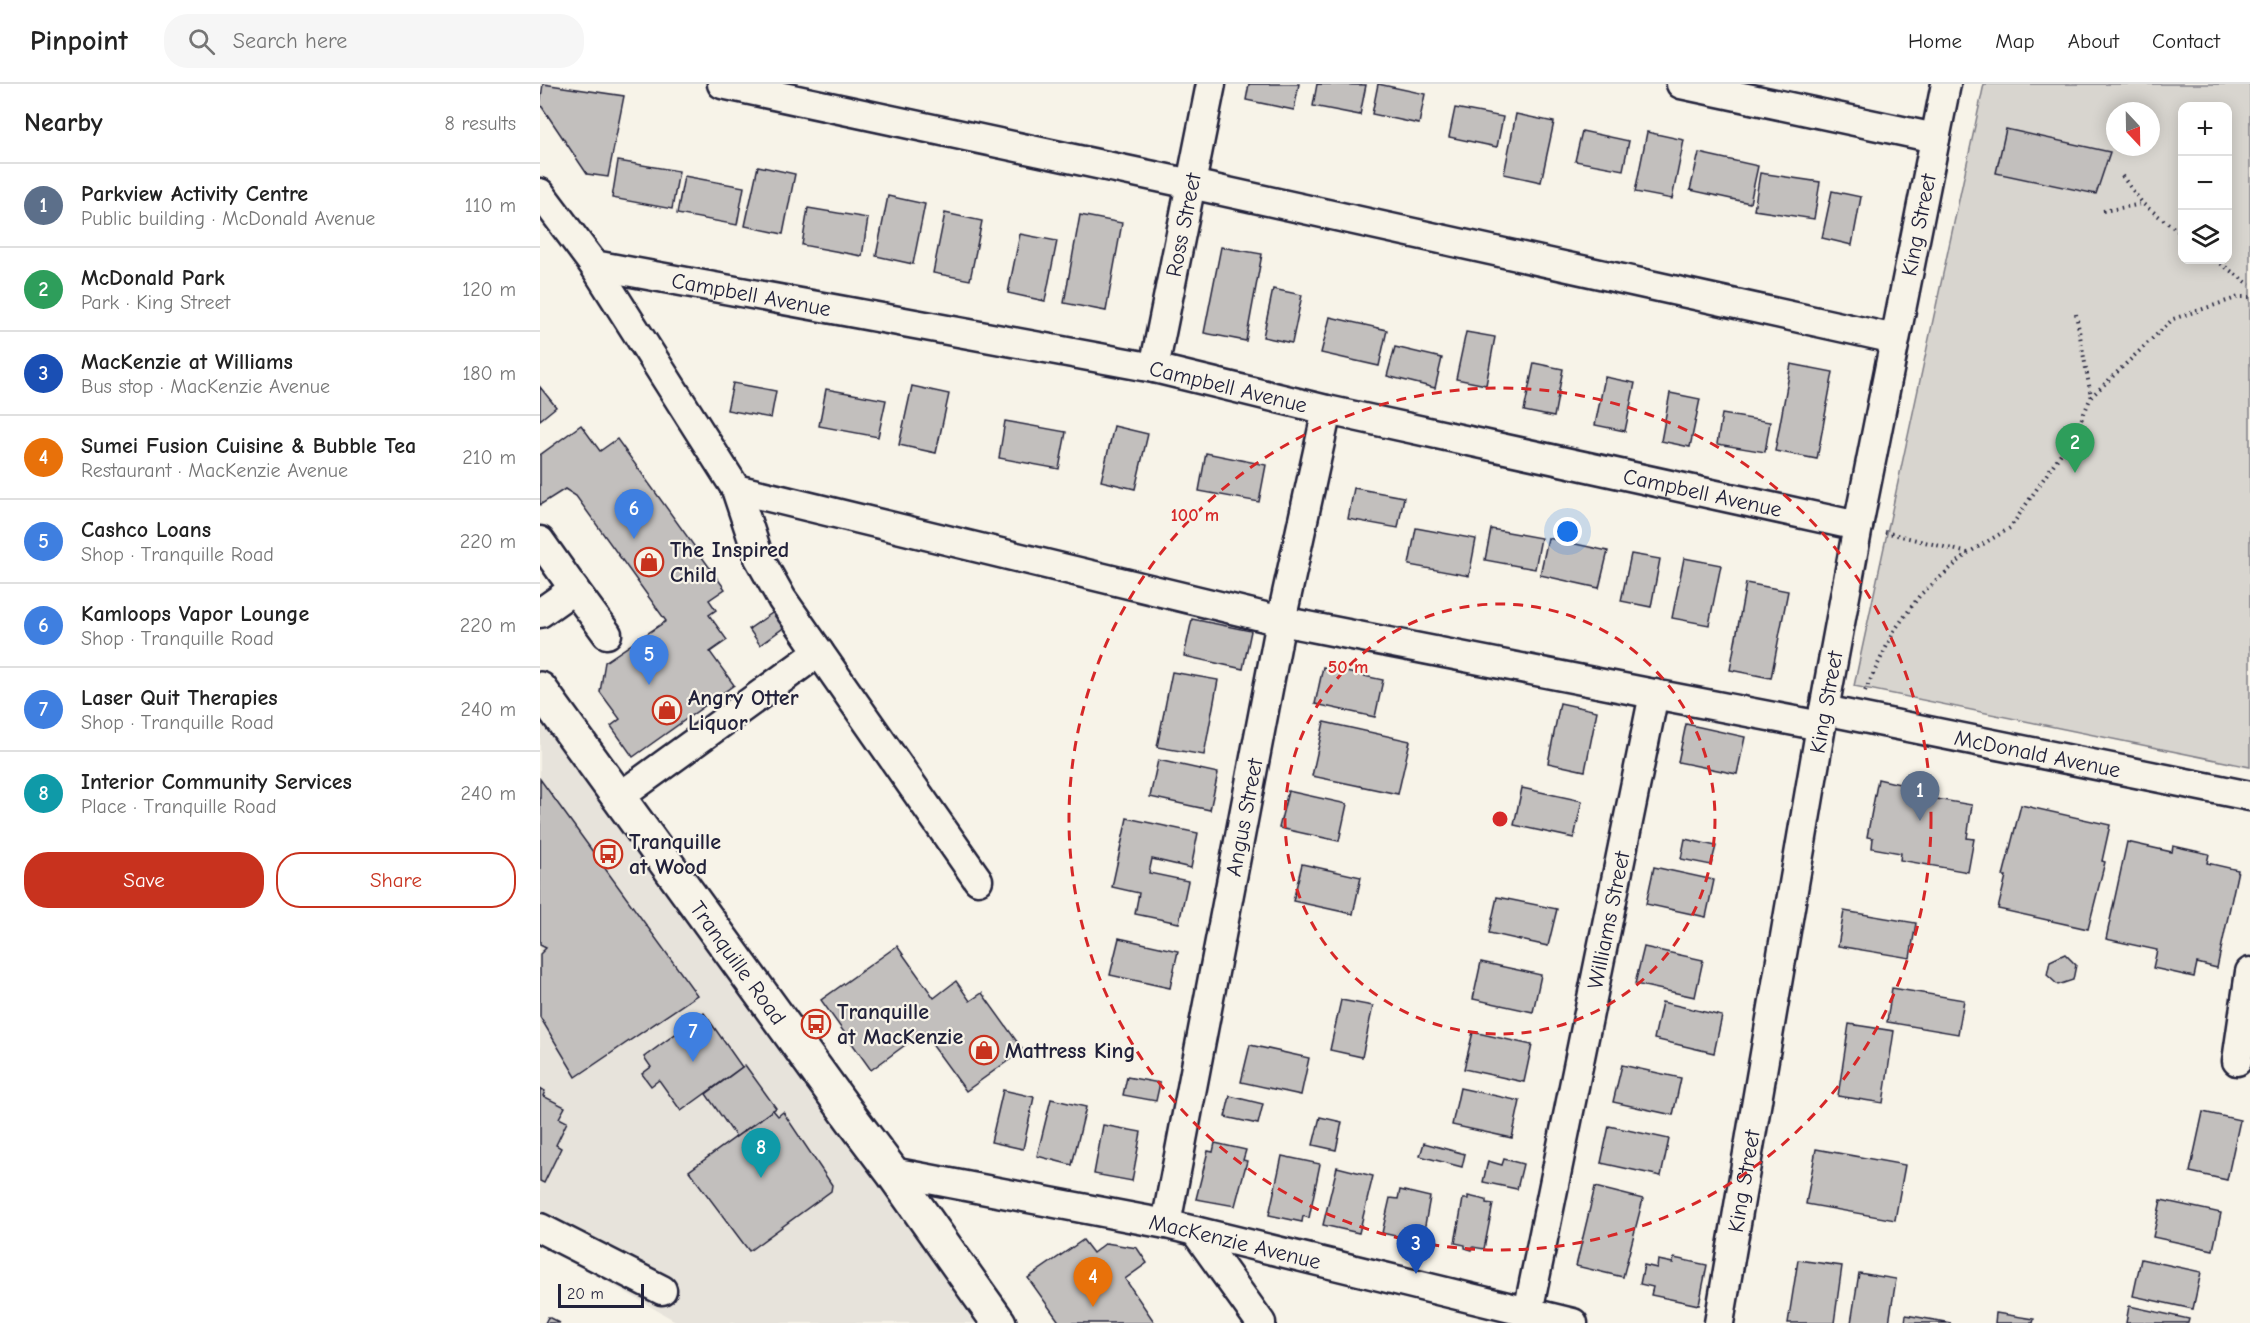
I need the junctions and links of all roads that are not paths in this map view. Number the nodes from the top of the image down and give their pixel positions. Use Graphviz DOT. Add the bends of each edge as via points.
graph roads {
  1 [pos="722,84"];
  2 [pos="1211,84"];
  3 [pos="1681,84"];
  4 [pos="1946,84"];
  5 [pos="1935,138"];
  6 [pos="1191,184"];
  7 [pos="540,194"];
  8 [pos="594,265"];
  9 [pos="1895,339"];
  10 [pos="1154,368"];
  11 [pos="1327,410"];
  12 [pos="736,489"];
  13 [pos="1858,526"];
  14 [pos="540,541"];
  15 [pos="574,589"];
  16 [pos="540,613"];
  17 [pos="1281,621"];
  18 [pos="607,634"];
  19 [pos="819,652"];
  20 [pos="540,689"];
  21 [pos="1654,694"];
  22 [pos="1823,718"];
  23 [pos="2250,796"];
  24 [pos="618,798"];
  25 [pos="978,880"];
  26 [pos="2250,972"];
  27 [pos="2237,1061"];
  28 [pos="892,1172"];
  29 [pos="1166,1224"];
  30 [pos="540,1228"];
  31 [pos="1195,1231"];
  32 [pos="662,1290"];
  33 [pos="1528,1312"];
  34 [pos="999,1323"];
  35 [pos="1262,1323"];
  36 [pos="1573,1323"];
  37 [pos="1719,1323"];
  1 -- 6 [label="street"];
  2 -- 6 [label="street, Ross Street"];
  3 -- 5 [label="street"];
  4 -- 5 [label="street, King Street"];
  5 -- 9 [label="street, King Street"];
  6 -- 9 [label="street"];
  6 -- 10 [label="street, Ross Street"];
  7 -- 8 [label="street"];
  8 -- 10 [label="street, Campbell Avenue"];
  8 -- 12 [label="street"];
  9 -- 13 [label="street, King Street"];
  10 -- 11 [label="street, Campbell Avenue"];
  11 -- 13 [label="street, Campbell Avenue"];
  11 -- 17 [label="street, Angus Street"];
  12 -- 17 [label="street"];
  12 -- 19 [label="street" via="759,558"];
  13 -- 22 [label="street, King Street"];
  14 -- 15 [label="street"];
  15 -- 16 [label="street"];
  15 -- 18 [label="street"];
  17 -- 21 [label="street"];
  17 -- 29 [label="street, Angus Street"];
  19 -- 24 [label="street"];
  19 -- 25 [label="street"];
  20 -- 24 [label="main road, Tranquille Road"];
  21 -- 22 [label="street"];
  21 -- 33 [label="street, Williams Street"];
  22 -- 23 [label="street, McDonald Avenue" via="1853,716"];
  22 -- 37 [label="street, King Street"];
  24 -- 28 [label="main road, Tranquille Road"];
  26 -- 27 [label="street"];
  28 -- 29 [label="street, MacKenzie Avenue"];
  28 -- 34 [label="main road, Tranquille Road"];
  29 -- 31 [label="street, MacKenzie Avenue"];
  30 -- 32 [label="street"];
  31 -- 33 [label="street, MacKenzie Avenue"];
  31 -- 35 [label="street"];
  33 -- 36 [label="street, MacKenzie Avenue"];
}
